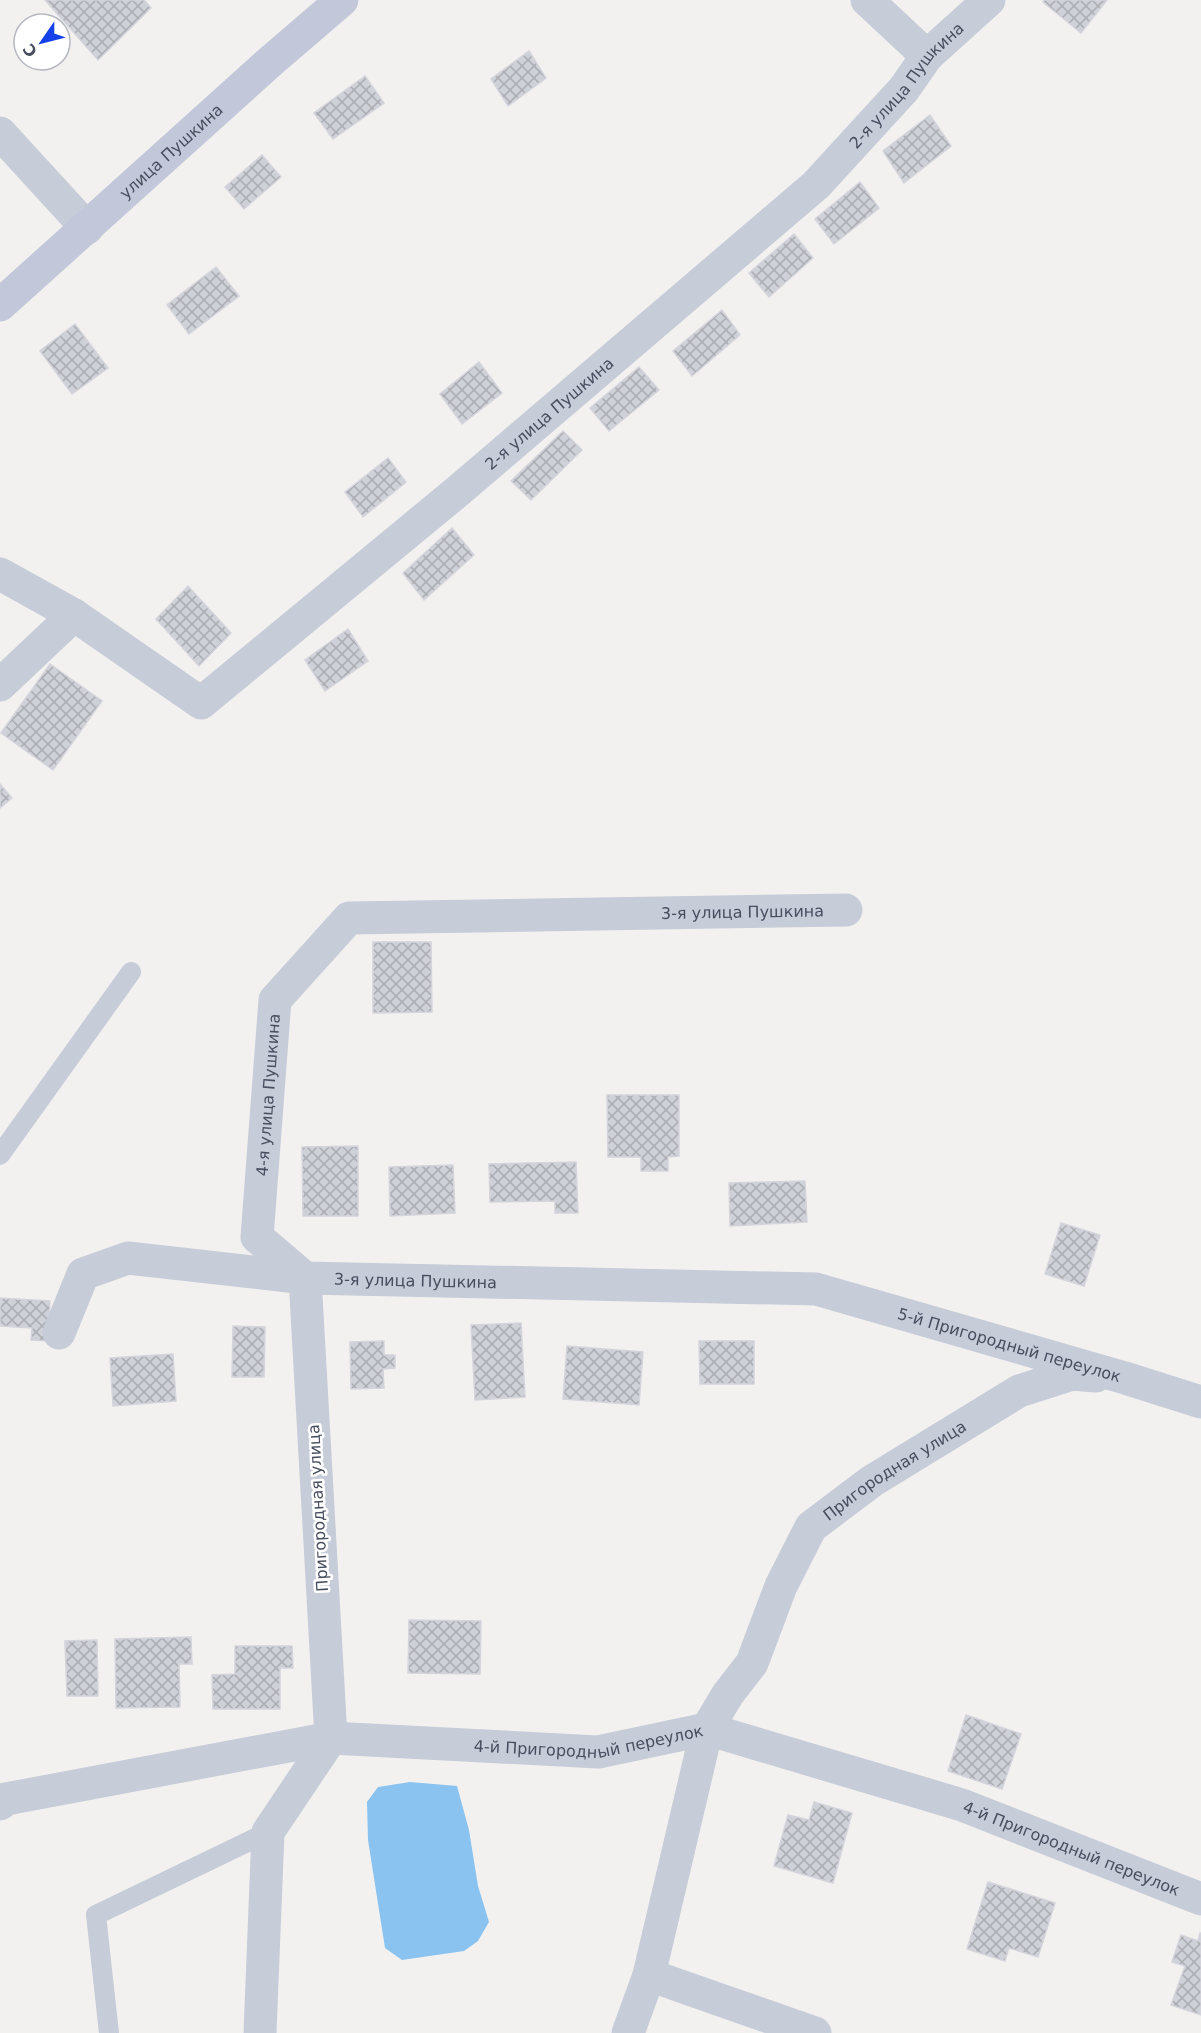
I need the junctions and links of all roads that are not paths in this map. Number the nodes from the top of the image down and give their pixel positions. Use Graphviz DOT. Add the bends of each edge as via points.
graph roads {
  1 [pos="342,0"];
  2 [pos="867,0"];
  3 [pos="989,0"];
  4 [pos="927,56"];
  5 [pos="0,133"];
  6 [pos="87,228"];
  7 [pos="0,305"];
  8 [pos="0,574"];
  9 [pos="74,615"];
  10 [pos="0,685"];
  11 [pos="846,910"];
  12 [pos="349,918"];
  13 [pos="131,972"];
  14 [pos="0,1155"];
  15 [pos="305,1278"];
  16 [pos="816,1289"];
  17 [pos="59,1334"];
  18 [pos="1125,1377"];
  19 [pos="1201,1402"];
  20 [pos="707,1729"];
  21 [pos="331,1738"];
  22 [pos="0,1804"];
  23 [pos="268,1832"];
  24 [pos="1201,1899"];
  25 [pos="649,1975"];
  26 [pos="109,2033"];
  27 [pos="260,2033"];
  28 [pos="628,2033"];
  29 [pos="815,2033"];
  1 -- 6 [label="main road, улица Пушкина"];
  2 -- 4 [label="street"];
  3 -- 4 [label="street, 2-я улица Пушкина"];
  4 -- 9 [label="street, 2-я улица Пушкина" via="904,89 816,185 458,491 201,703"];
  5 -- 6 [label="street"];
  6 -- 7 [label="main road, улица Пушкина"];
  8 -- 9 [label="street, 2-я улица Пушкина"];
  9 -- 10 [label="street"];
  11 -- 12 [label="street, 3-я улица Пушкина"];
  12 -- 15 [label="street, 4-я улица Пушкина" via="275,1000 257,1237"];
  13 -- 14 [label="lane"];
  15 -- 16 [label="street, 3-я улица Пушкина"];
  15 -- 17 [label="street, 3-я улица Пушкина" via="128,1258 83,1274"];
  15 -- 21 [label="street, Пригородная улица"];
  16 -- 18 [label="street, 5-й Пригородный переулок"];
  18 -- 19 [label="street, 5-й Пригородный переулок"];
  18 -- 20 [label="street, Пригородная улица" via="1072,1374 1019,1391 872,1481 811,1527 782,1586 752,1663"];
  20 -- 21 [label="street, 4-й Пригородный переулок" via="598,1752"];
  20 -- 24 [label="street, 4-й Пригородный переулок" via="962,1805"];
  20 -- 25 [label="street, Пригородная улица"];
  21 -- 22 [label="street, 4-й Пригородный переулок" via="6,1799"];
  21 -- 23 [label="street"];
  23 -- 26 [label="lane" via="96,1915"];
  23 -- 27 [label="street"];
  25 -- 28 [label="street, Пригородная улица"];
  25 -- 29 [label="street"];
}
